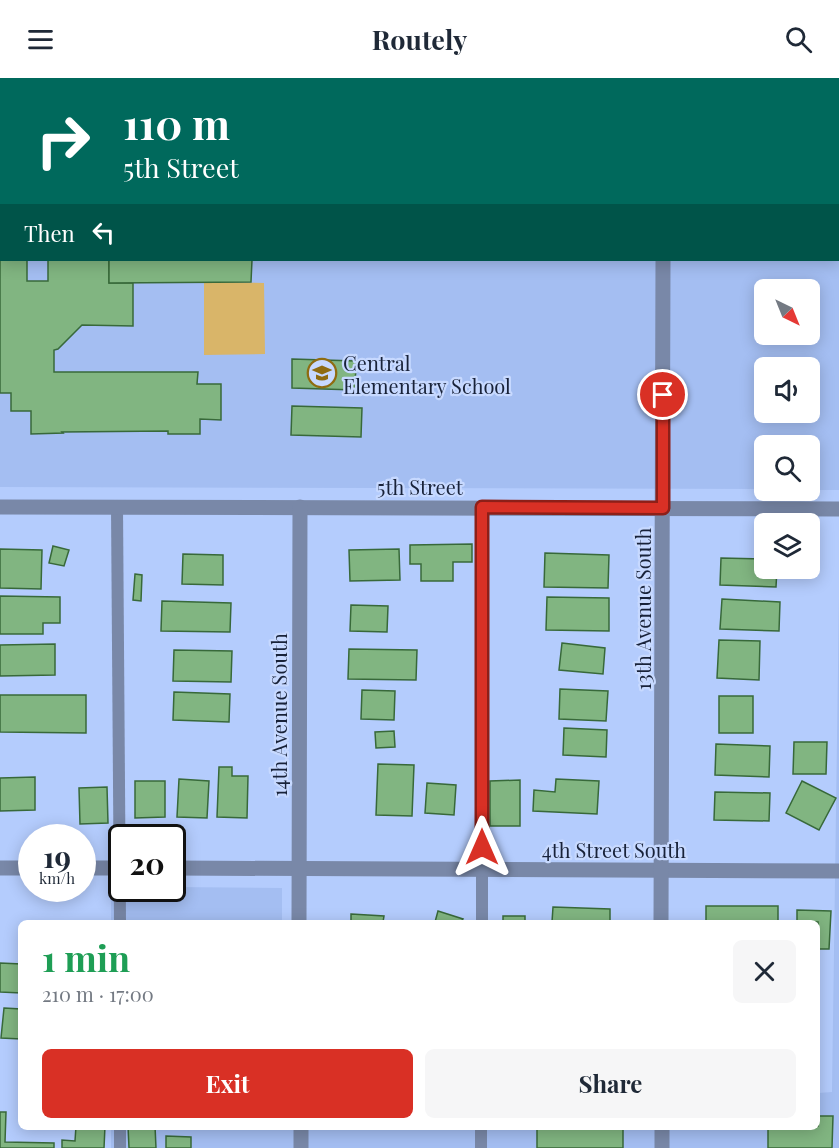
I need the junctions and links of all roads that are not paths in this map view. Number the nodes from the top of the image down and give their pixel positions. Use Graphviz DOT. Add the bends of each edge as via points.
graph roads {
  1 [pos="663,261"];
  2 [pos="0,507"];
  3 [pos="117,507"];
  4 [pos="300,507"];
  5 [pos="482,507"];
  6 [pos="663,508"];
  7 [pos="839,509"];
  8 [pos="121,824"];
  9 [pos="0,868"];
  10 [pos="18,868"];
  11 [pos="186,868"];
  12 [pos="299,868"];
  13 [pos="482,869"];
  14 [pos="662,870"];
  15 [pos="839,871"];
  16 [pos="120,902"];
  17 [pos="120,920"];
  18 [pos="299,920"];
  19 [pos="482,920"];
  20 [pos="661,920"];
  21 [pos="120,1130"];
  22 [pos="301,1130"];
  23 [pos="481,1130"];
  24 [pos="662,1130"];
  25 [pos="120,1148"];
  26 [pos="301,1148"];
  27 [pos="481,1148"];
  28 [pos="662,1148"];
  1 -- 6 [label="street, 13th Avenue South"];
  2 -- 3 [label="street, 5th Street"];
  3 -- 4 [label="street, 5th Street"];
  3 -- 8 [label="lane"];
  4 -- 5 [label="street, 5th Street"];
  4 -- 12 [label="street, 14th Avenue South"];
  5 -- 6 [label="street, 5th Street"];
  5 -- 13 [label="lane"];
  6 -- 7 [label="street, 5th Street"];
  6 -- 14 [label="street, 13th Avenue South"];
  9 -- 10 [label="street"];
  11 -- 12 [label="street, 4th Street South"];
  12 -- 13 [label="street, 4th Street South"];
  12 -- 18 [label="street, 14th Avenue South"];
  13 -- 14 [label="street, 4th Street South"];
  13 -- 19 [label="lane"];
  14 -- 15 [label="street, 4th Street South"];
  14 -- 20 [label="street, 13th Avenue South"];
  16 -- 17 [label="lane"];
  21 -- 25 [label="lane"];
  22 -- 26 [label="street"];
  23 -- 27 [label="lane"];
  24 -- 28 [label="street"];
}
